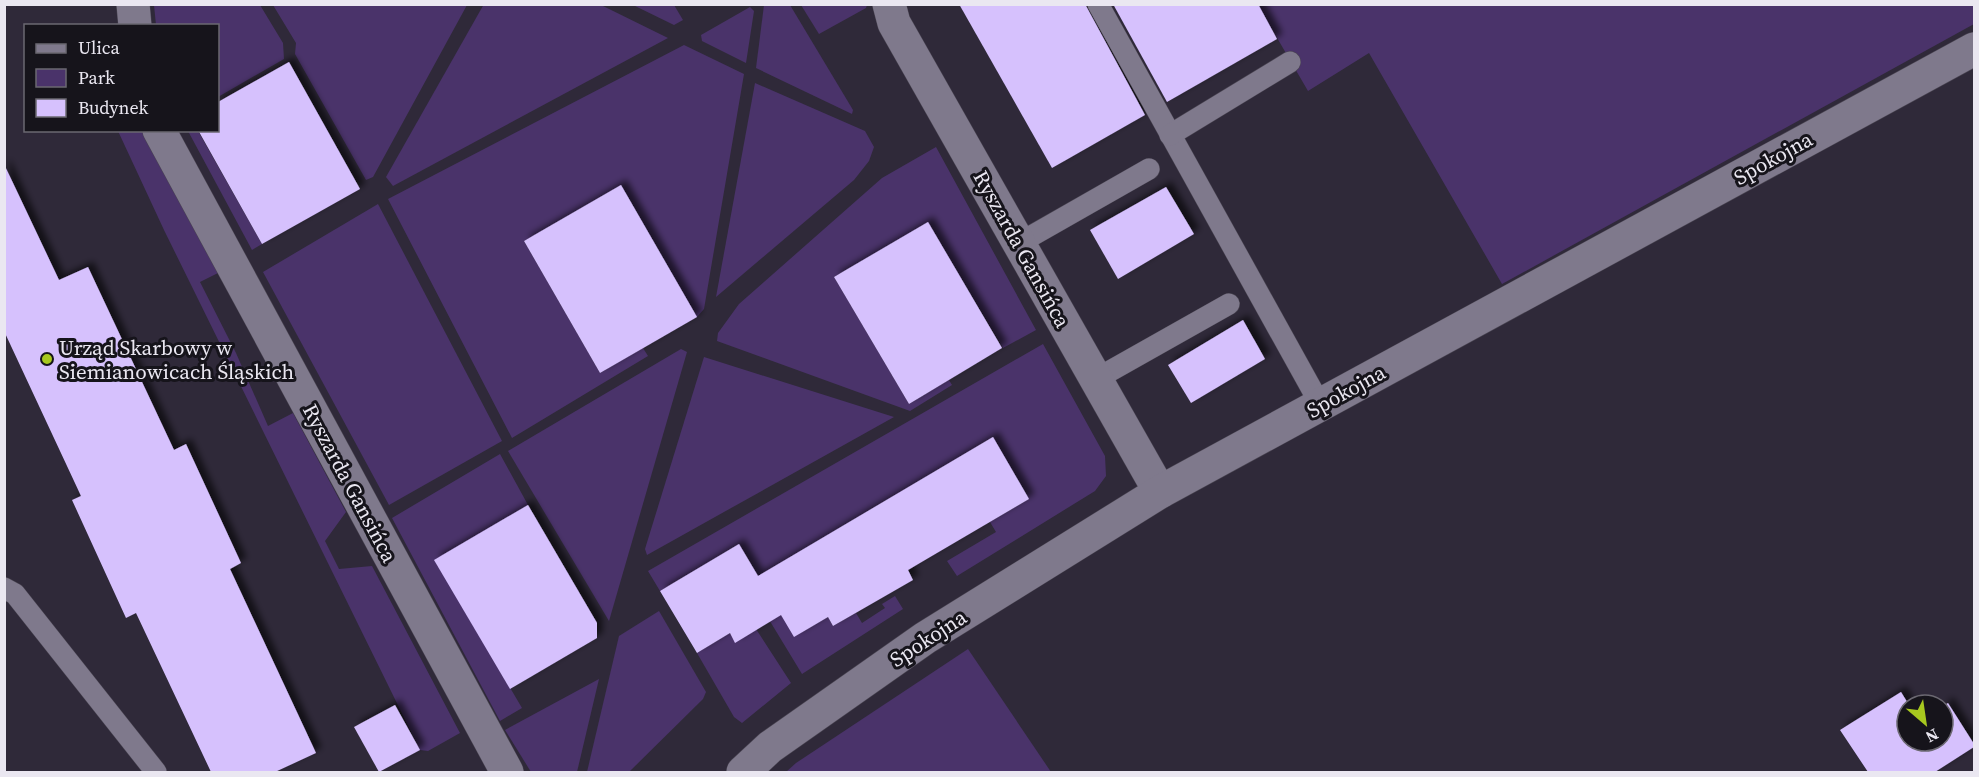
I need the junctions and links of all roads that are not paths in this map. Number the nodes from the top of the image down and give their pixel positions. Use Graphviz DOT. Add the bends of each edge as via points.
graph roads {
  1 [pos="133,4"];
  2 [pos="889,4"];
  3 [pos="1098,4"];
  4 [pos="135,24"];
  5 [pos="1974,49"];
  6 [pos="1290,62"];
  7 [pos="160,132"];
  8 [pos="1170,135"];
  9 [pos="1149,169"];
  10 [pos="1020,243"];
  11 [pos="1229,304"];
  12 [pos="1096,379"];
  13 [pos="1320,404"];
  14 [pos="1160,492"];
  15 [pos="4,588"];
  16 [pos="156,772"];
  17 [pos="507,772"];
  18 [pos="742,772"];
  1 -- 4 [label="street"];
  2 -- 10 [label="street, Ryszarda Gansińca" via="894,23"];
  3 -- 8 [label="lane"];
  5 -- 13 [label="street, Spokojna"];
  6 -- 8 [label="lane"];
  7 -- 17 [label="street, Ryszarda Gansińca"];
  8 -- 13 [label="lane"];
  9 -- 10 [label="lane"];
  10 -- 12 [label="street, Ryszarda Gansińca"];
  11 -- 12 [label="lane"];
  12 -- 14 [label="street, Ryszarda Gansińca"];
  13 -- 14 [label="street, Spokojna"];
  14 -- 18 [label="street, Spokojna" via="925,638 770,747"];
  15 -- 16 [label="lane" via="15,594"];
}
